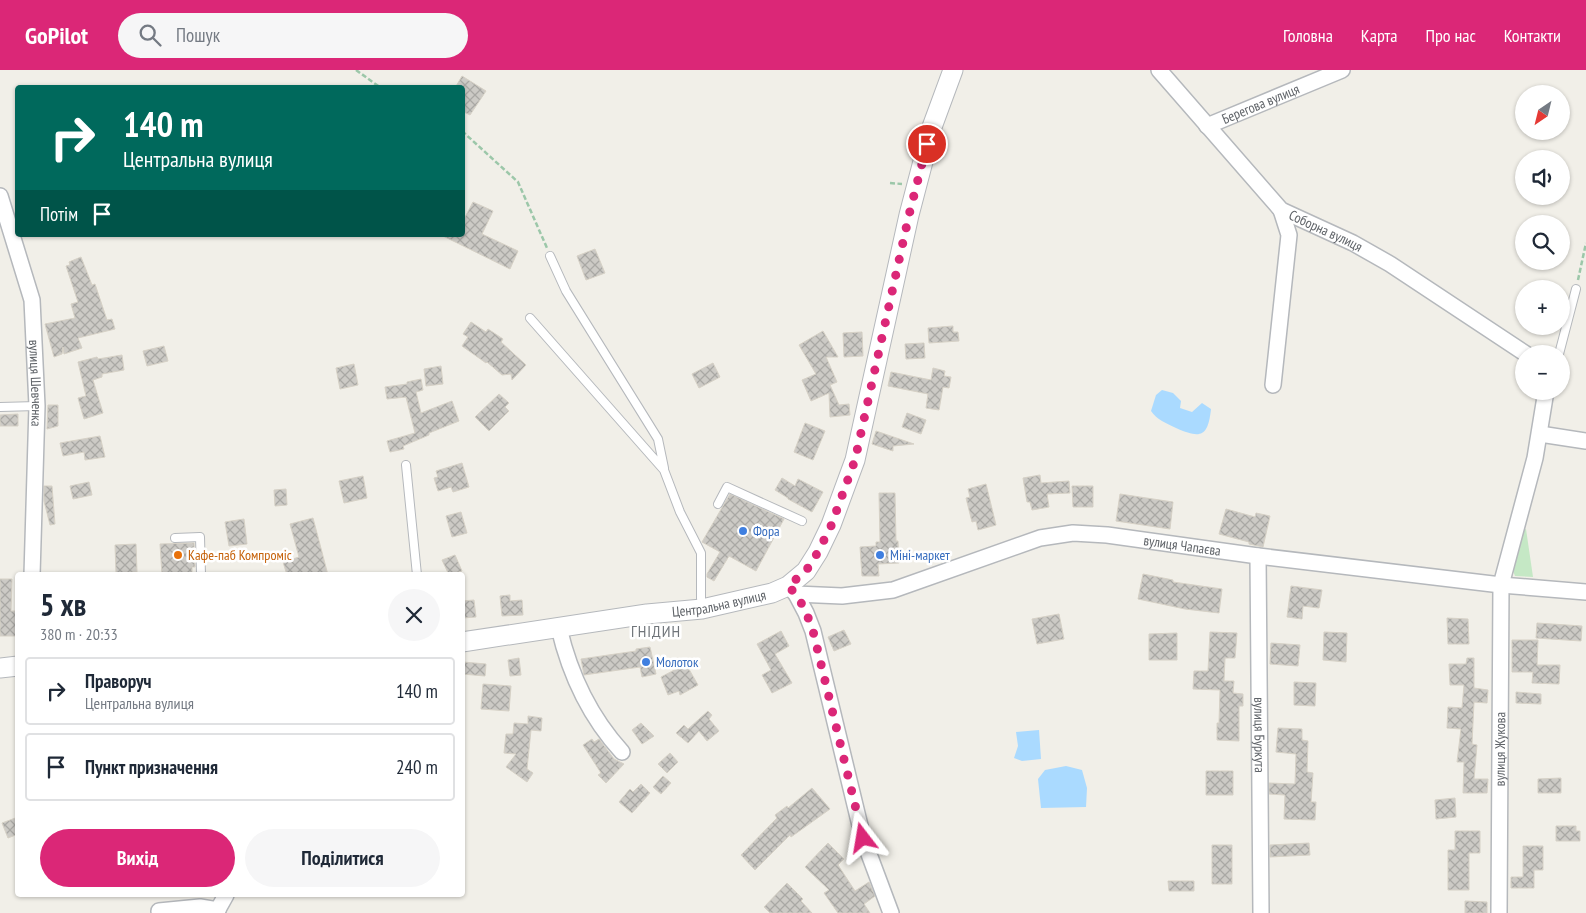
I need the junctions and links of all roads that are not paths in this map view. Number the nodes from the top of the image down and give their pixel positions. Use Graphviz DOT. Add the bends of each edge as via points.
graph roads {
  1 [pos="953,70"];
  2 [pos="1159,70"];
  3 [pos="1342,70"];
  4 [pos="1207,126"];
  5 [pos="0,196"];
  6 [pos="1281,210"];
  7 [pos="550,256"];
  8 [pos="1576,289"];
  9 [pos="530,318"];
  10 [pos="1560,345"];
  11 [pos="1515,347"];
  12 [pos="1272,385"];
  13 [pos="1545,400"];
  14 [pos="37,406"];
  15 [pos="0,407"];
  16 [pos="1540,434"];
  17 [pos="1586,441"];
  18 [pos="406,465"];
  19 [pos="664,470"];
  20 [pos="718,504"];
  21 [pos="802,521"];
  22 [pos="175,538"];
  23 [pos="1258,556"];
  24 [pos="32,572"];
  25 [pos="201,572"];
  26 [pos="417,572"];
  27 [pos="1501,585"];
  28 [pos="792,590"];
  29 [pos="1586,592"];
  30 [pos="702,609"];
  31 [pos="559,628"];
  32 [pos="465,642"];
  33 [pos="15,661"];
  34 [pos="0,668"];
  35 [pos="622,752"];
  36 [pos="225,897"];
  37 [pos="159,911"];
  38 [pos="217,912"];
  39 [pos="891,913"];
  40 [pos="1260,913"];
  41 [pos="1499,913"];
  1 -- 28 [label="street, Центральна вулиця" via="932,127 909,215 855,460 831,526"];
  2 -- 4 [label="street, Соборна вулиця"];
  3 -- 4 [label="street, Берегова вулиця"];
  4 -- 6 [label="street, Соборна вулиця"];
  5 -- 14 [label="street, вулиця Шевченка" via="32,300"];
  6 -- 11 [label="street, Соборна вулиця" via="1354,243 1390,264"];
  6 -- 12 [label="street" via="1288,235"];
  7 -- 19 [label="lane" via="566,291 658,440"];
  8 -- 10 [label="lane"];
  9 -- 19 [label="lane"];
  13 -- 16 [label="street"];
  14 -- 15 [label="lane"];
  14 -- 24 [label="street, вулиця Шевченка"];
  16 -- 17 [label="street"];
  16 -- 27 [label="street, вулиця Жукова"];
  18 -- 26 [label="lane"];
  19 -- 30 [label="lane" via="701,553"];
  20 -- 21 [label="lane" via="727,487"];
  22 -- 25 [label="lane" via="200,537"];
  23 -- 27 [label="street, вулиця Чапаєва"];
  23 -- 28 [label="street, вулиця Чапаєва" via="1073,532 1040,538 893,590 842,596"];
  23 -- 40 [label="street, вулиця Буркута"];
  27 -- 29 [label="street, вулиця Чапаєва"];
  27 -- 41 [label="street, вулиця Жукова"];
  28 -- 30 [label="street, Центральна вулиця"];
  28 -- 39 [label="street" via="813,631 863,838"];
  30 -- 31 [label="street, Центральна вулиця"];
  31 -- 32 [label="street, Центральна вулиця"];
  31 -- 35 [label="street" via="579,689 598,723"];
  33 -- 34 [label="street"];
  36 -- 38 [label="street"];
  37 -- 38 [label="street" via="200,907"];
}
